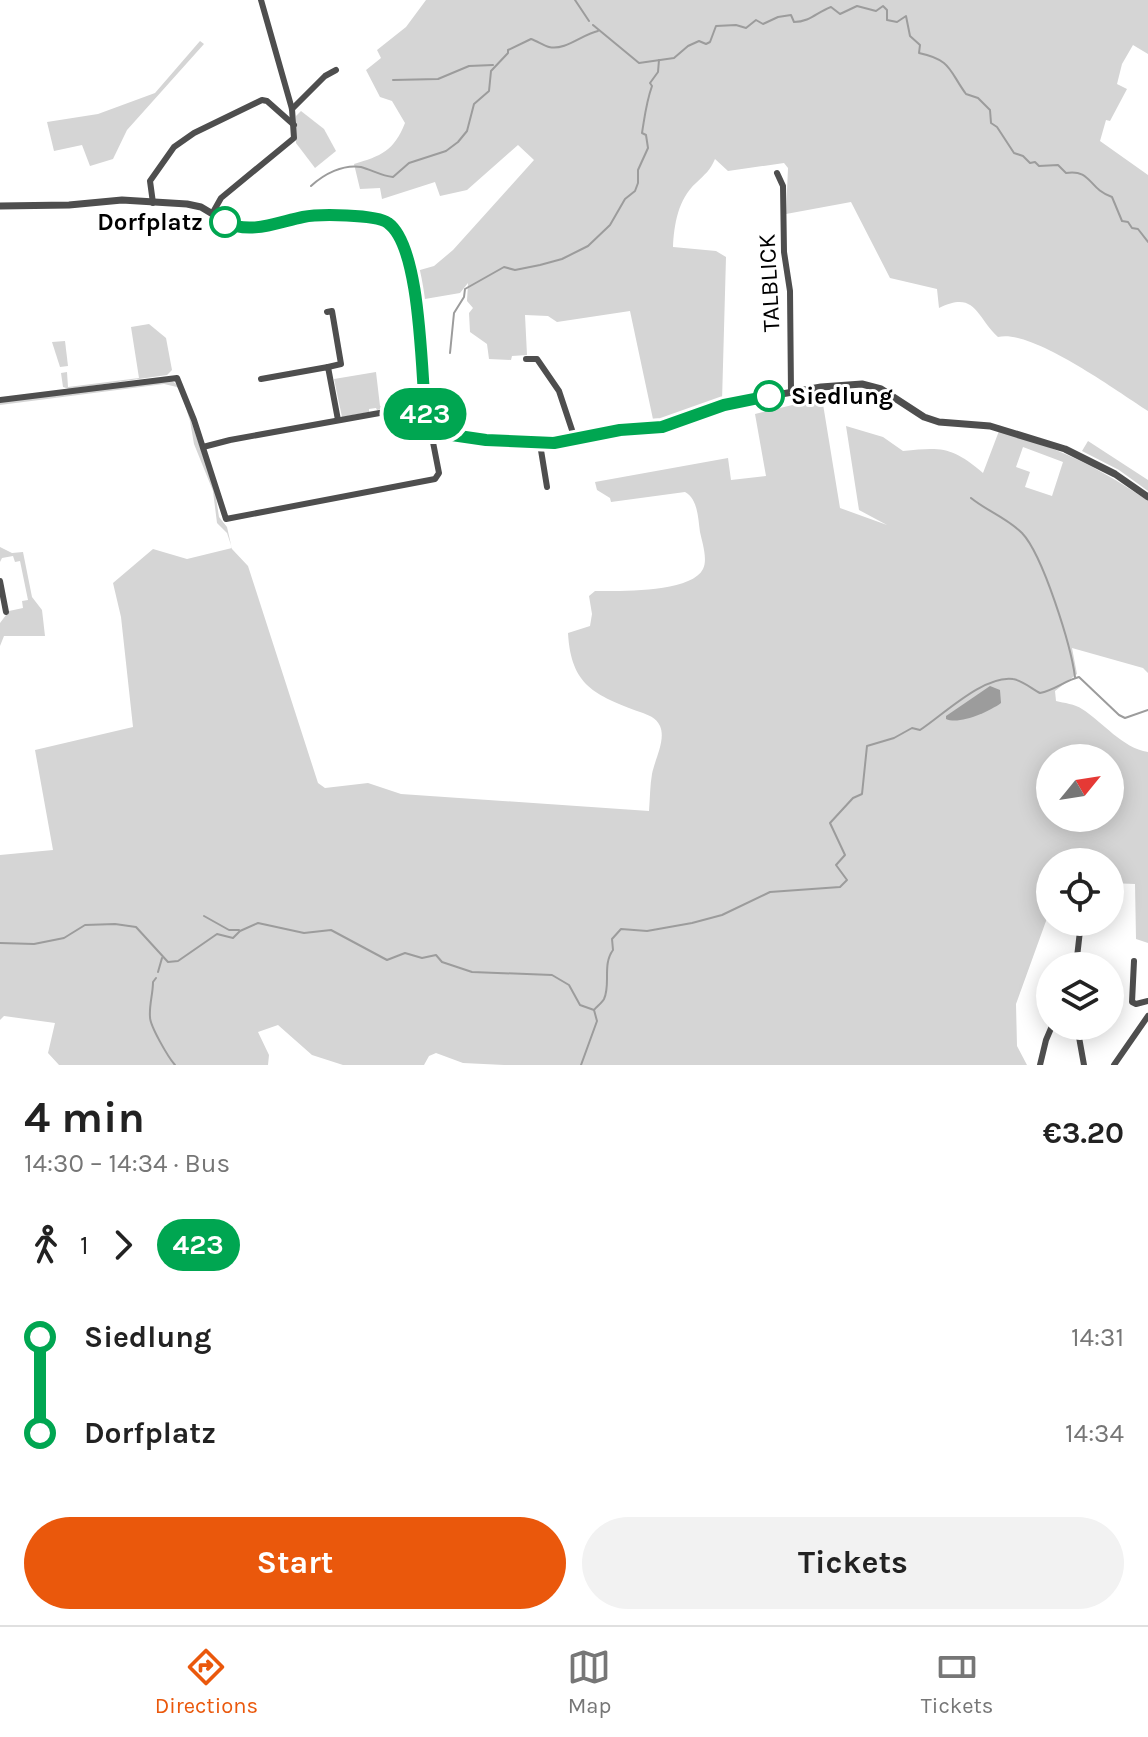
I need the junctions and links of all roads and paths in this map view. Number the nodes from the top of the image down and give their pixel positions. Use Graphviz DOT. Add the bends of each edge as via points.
graph roads {
  1 [pos="261,0"];
  2 [pos="336,70"];
  3 [pos="292,109"];
  4 [pos="294,125"];
  5 [pos="777,173"];
  6 [pos="149,189"];
  7 [pos="140,201"];
  8 [pos="153,203"];
  9 [pos="0,206"];
  10 [pos="212,214"];
  11 [pos="327,312"];
  12 [pos="526,359"];
  13 [pos="328,367"];
  14 [pos="261,379"];
  15 [pos="791,392"];
  16 [pos="0,400"];
  17 [pos="424,405"];
  18 [pos="338,420"];
  19 [pos="431,432"];
  20 [pos="575,439"];
  21 [pos="540,444"];
  22 [pos="203,447"];
  23 [pos="547,487"];
  24 [pos="1148,497"];
  25 [pos="0,581"];
  26 [pos="6,612"];
  27 [pos="1134,961"];
  28 [pos="1148,1001"];
  29 [pos="1148,1016"];
  30 [pos="1046,1040"];
  31 [pos="1080,1040"];
  32 [pos="1040,1065"];
  33 [pos="1084,1065"];
  34 [pos="1114,1065"];
  1 -- 3 [label="street"];
  2 -- 3 [label="street"];
  3 -- 4 [label="street"];
  4 -- 6 [label="street" via="267,101 253,102 183,140 154,172"];
  4 -- 10 [label="street" via="292,142 221,198"];
  5 -- 15 [label="street, TALBLICK" via="783,186 790,291"];
  6 -- 7 [label="street"];
  6 -- 8 [label="street"];
  7 -- 8 [label="street"];
  7 -- 9 [label="street"];
  8 -- 10 [label="street" via="187,204"];
  10 -- 17 [label="street" via="247,228 309,216 388,223 401,240 413,285"];
  11 -- 13 [label="street" via="332,311 341,364"];
  12 -- 20 [label="street" via="537,359 557,387"];
  13 -- 14 [label="street"];
  13 -- 18 [label="street"];
  15 -- 20 [label="street" via="724,405 662,427"];
  15 -- 24 [label="street" via="862,384 881,389 933,420 990,426 1042,440 1115,474"];
  16 -- 22 [label="street" via="177,378"];
  17 -- 18 [label="street"];
  17 -- 19 [label="street"];
  18 -- 22 [label="street"];
  19 -- 21 [label="street"];
  19 -- 22 [label="street" via="439,473 435,479 226,519"];
  20 -- 21 [label="street"];
  21 -- 23 [label="street"];
  25 -- 26 [label="street"];
  27 -- 28 [label="street" via="1132,1002"];
  29 -- 34 [label="street"];
  30 -- 32 [label="street"];
  31 -- 33 [label="street"];
}
